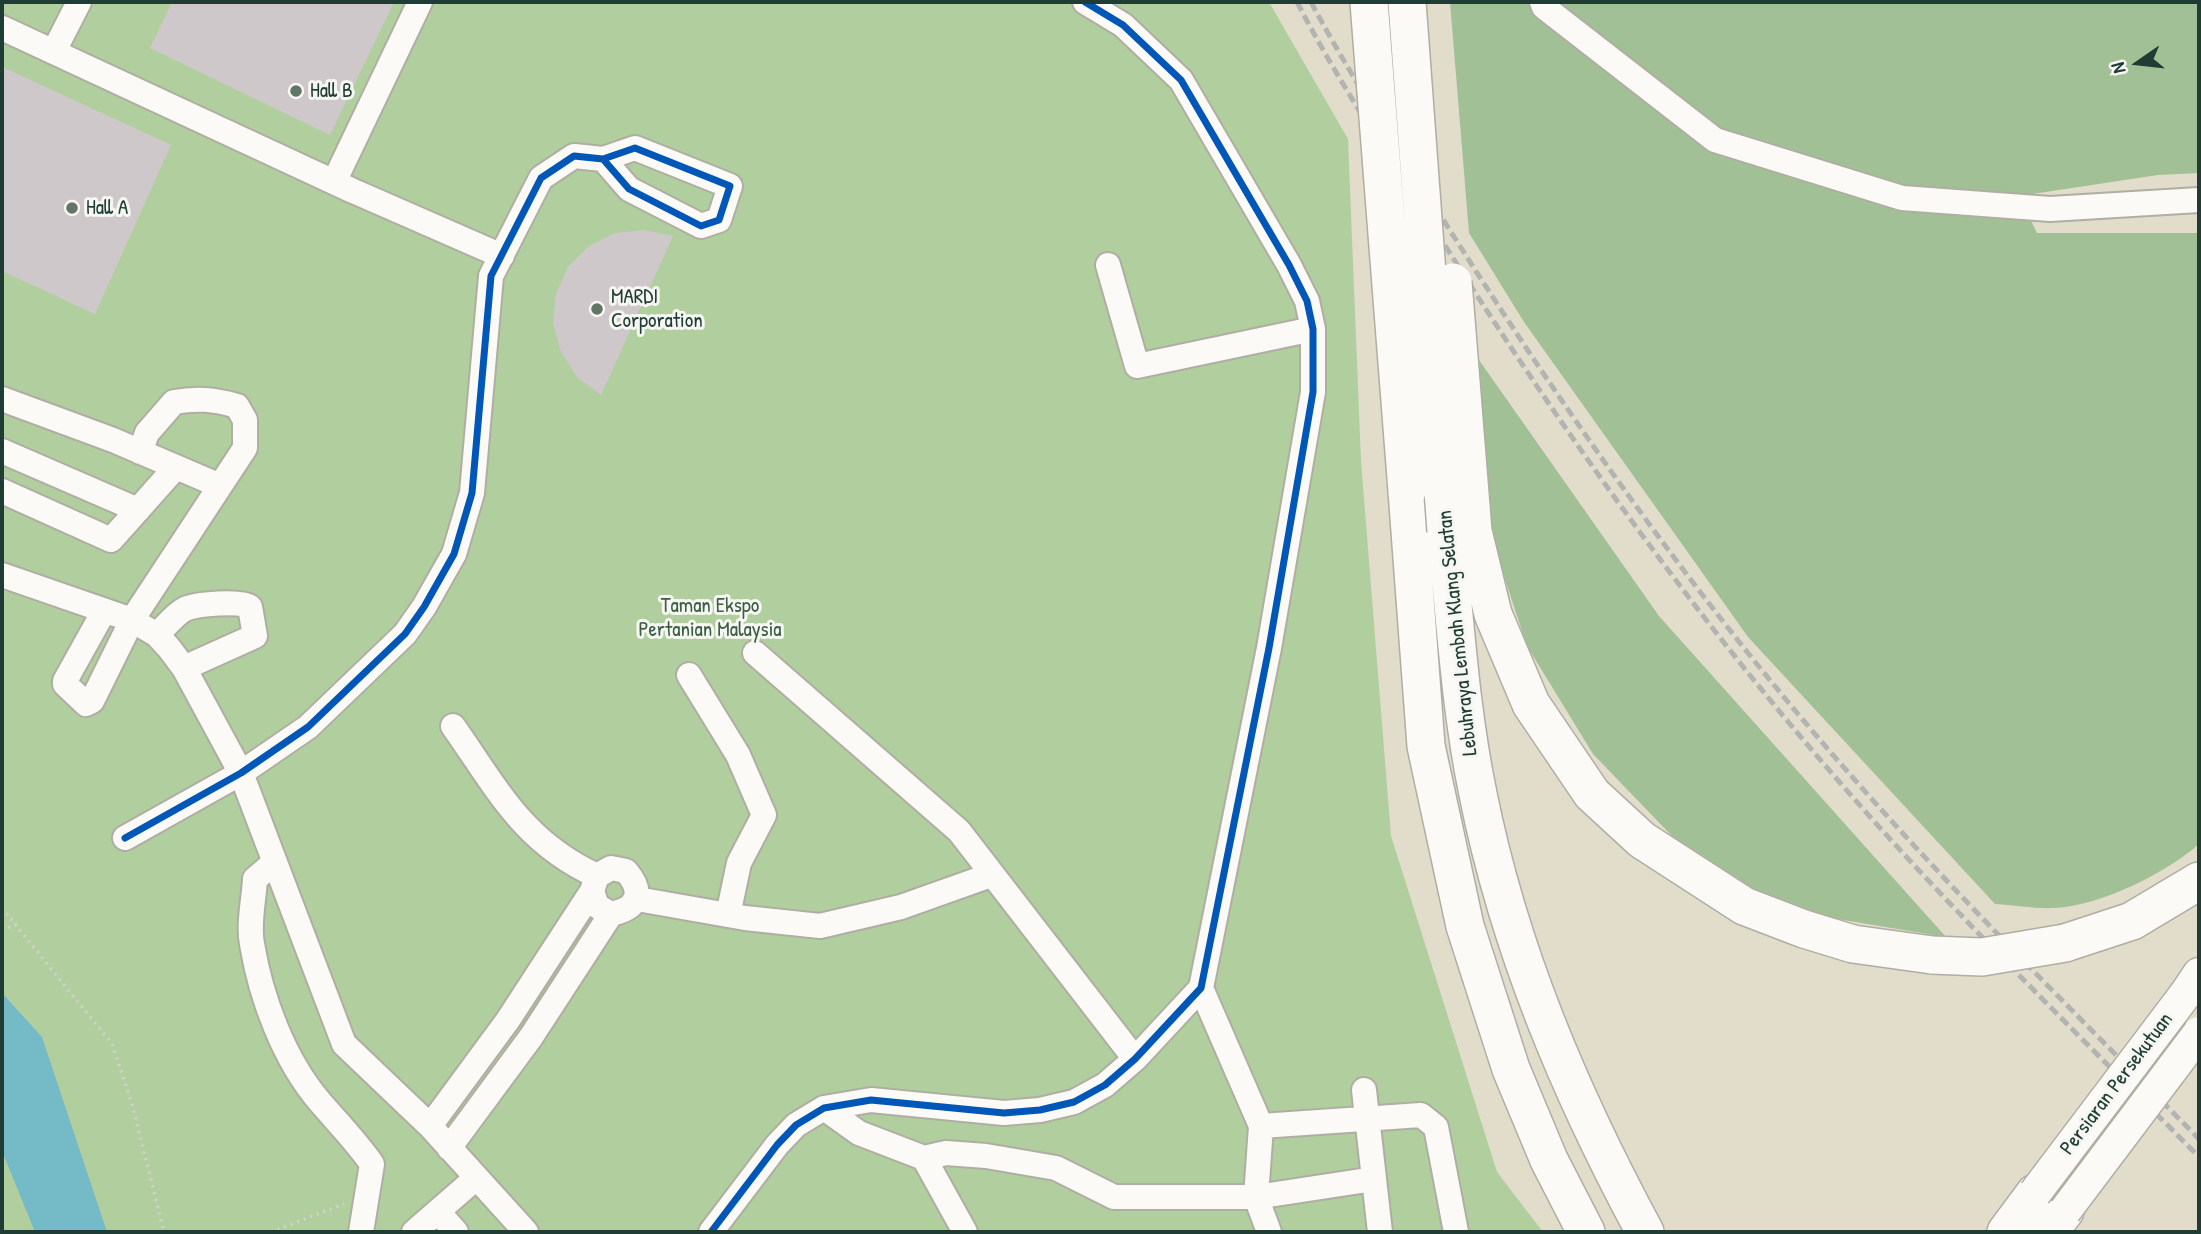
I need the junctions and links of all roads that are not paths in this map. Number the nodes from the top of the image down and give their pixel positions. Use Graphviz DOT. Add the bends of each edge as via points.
graph roads {
  1 [pos="79,2"];
  2 [pos="420,2"];
  3 [pos="1085,2"];
  4 [pos="1369,2"];
  5 [pos="1407,2"];
  6 [pos="1430,2"];
  7 [pos="1542,2"];
  8 [pos="2,27"];
  9 [pos="54,51"];
  10 [pos="603,159"];
  11 [pos="334,182"];
  12 [pos="2199,200"];
  13 [pos="502,256"];
  14 [pos="1108,265"];
  15 [pos="1312,329"];
  16 [pos="2,399"];
  17 [pos="2,451"];
  18 [pos="140,452"];
  19 [pos="176,467"];
  20 [pos="218,485"];
  21 [pos="2,491"];
  22 [pos="138,510"];
  23 [pos="1460,531"];
  24 [pos="2,575"];
  25 [pos="104,611"];
  26 [pos="132,620"];
  27 [pos="157,635"];
  28 [pos="755,653"];
  29 [pos="184,668"];
  30 [pos="689,676"];
  31 [pos="453,726"];
  32 [pos="241,774"];
  33 [pos="125,838"];
  34 [pos="275,862"];
  35 [pos="991,874"];
  36 [pos="2199,881"];
  37 [pos="595,883"];
  38 [pos="637,899"];
  39 [pos="611,914"];
  40 [pos="728,915"];
  41 [pos="2193,983"];
  42 [pos="1200,988"];
  43 [pos="508,1020"];
  44 [pos="2199,1033"];
  45 [pos="531,1037"];
  46 [pos="1135,1059"];
  47 [pos="1364,1090"];
  48 [pos="824,1108"];
  49 [pos="1367,1119"];
  50 [pos="430,1126"];
  51 [pos="1261,1126"];
  52 [pos="449,1148"];
  53 [pos="924,1158"];
  54 [pos="476,1178"];
  55 [pos="1374,1179"];
  56 [pos="1256,1197"];
  57 [pos="439,1213"];
  58 [pos="2052,1217"];
  59 [pos="361,1232"];
  60 [pos="414,1232"];
  61 [pos="456,1232"];
  62 [pos="526,1232"];
  63 [pos="711,1232"];
  64 [pos="965,1232"];
  65 [pos="1269,1232"];
  66 [pos="1380,1232"];
  67 [pos="1456,1232"];
  68 [pos="1586,1232"];
  69 [pos="1645,1232"];
  70 [pos="2006,1232"];
  1 -- 9 [label="street"];
  2 -- 11 [label="street"];
  3 -- 15 [label="street" via="1123,25 1181,80 1289,265 1307,301"];
  4 -- 68 [label="highway, Lebuhraya Lembah Klang Selatan, bridge" via="1426,746 1465,926 1511,1069 1549,1160"];
  5 -- 23 [label="highway, Lebuhraya Lembah Klang Selatan, bridge"];
  6 -- 23 [label="highway, bridge"];
  7 -- 12 [label="street" via="1715,140 1888,194 2050,209"];
  8 -- 9 [label="street"];
  9 -- 11 [label="street"];
  10 -- 10 [label="street" via="635,148 730,186 719,220 701,226 629,190"];
  10 -- 13 [label="street" via="574,156 541,178"];
  11 -- 13 [label="street"];
  13 -- 32 [label="street" via="491,276 472,493 454,554 405,634 308,727"];
  14 -- 15 [label="street" via="1137,366"];
  15 -- 42 [label="street" via="1313,392 1269,648"];
  16 -- 18 [label="street"];
  17 -- 22 [label="street"];
  18 -- 19 [label="street"];
  18 -- 20 [label="street" via="147,433 174,402 198,398 237,406 245,420 246,448"];
  19 -- 20 [label="street"];
  19 -- 22 [label="street"];
  20 -- 26 [label="street"];
  21 -- 22 [label="street" via="111,540"];
  23 -- 36 [label="highway, bridge" via="1531,704 1592,794 1642,840 1744,906 1853,943 1932,956 1982,957 2065,943 2132,921"];
  23 -- 69 [label="highway, Lebuhraya Lembah Klang Selatan" via="1470,748 1506,912 1577,1096"];
  24 -- 25 [label="street"];
  25 -- 26 [label="street"];
  25 -- 26 [label="street" via="65,681 86,704 92,701"];
  26 -- 27 [label="street"];
  27 -- 29 [label="street"];
  27 -- 29 [label="street" via="183,610 195,606 241,603 250,607 255,636"];
  28 -- 35 [label="street" via="959,831"];
  29 -- 32 [label="street"];
  30 -- 40 [label="street" via="738,755 764,815 739,863"];
  31 -- 37 [label="street" via="523,826"];
  32 -- 33 [label="street"];
  32 -- 34 [label="street"];
  34 -- 50 [label="street" via="344,1044"];
  34 -- 59 [label="street" via="255,879 251,942 268,1006 293,1064 372,1164"];
  35 -- 40 [label="street" via="901,907 820,926"];
  35 -- 46 [label="street"];
  37 -- 38 [label="street" via="611,868 626,870 637,883"];
  37 -- 39 [label="street" via="597,905"];
  37 -- 43 [label="street"];
  38 -- 39 [label="street" via="627,911"];
  38 -- 40 [label="street"];
  39 -- 45 [label="street"];
  41 -- 58 [label="main road, Persiaran Persekutuan, bridge"];
  42 -- 46 [label="street"];
  42 -- 51 [label="street"];
  43 -- 45 [label="street"];
  43 -- 50 [label="street"];
  44 -- 58 [label="main road, Persiaran Persekutuan, bridge"];
  45 -- 52 [label="street"];
  46 -- 48 [label="street" via="1105,1085 1073,1102 1040,1110 1004,1113 870,1100"];
  47 -- 49 [label="street"];
  48 -- 53 [label="street" via="859,1133"];
  48 -- 63 [label="street" via="796,1125 776,1145"];
  49 -- 51 [label="street"];
  49 -- 55 [label="street"];
  49 -- 67 [label="street" via="1421,1115 1436,1127"];
  50 -- 52 [label="street"];
  51 -- 56 [label="street"];
  52 -- 54 [label="street"];
  53 -- 56 [label="street" via="946,1153 986,1156 1056,1168 1114,1196 1128,1198"];
  53 -- 64 [label="street"];
  54 -- 57 [label="street"];
  54 -- 62 [label="street"];
  55 -- 56 [label="street"];
  55 -- 66 [label="street"];
  56 -- 65 [label="street"];
  57 -- 60 [label="street"];
  57 -- 61 [label="street"];
  58 -- 70 [label="highway"];
}
